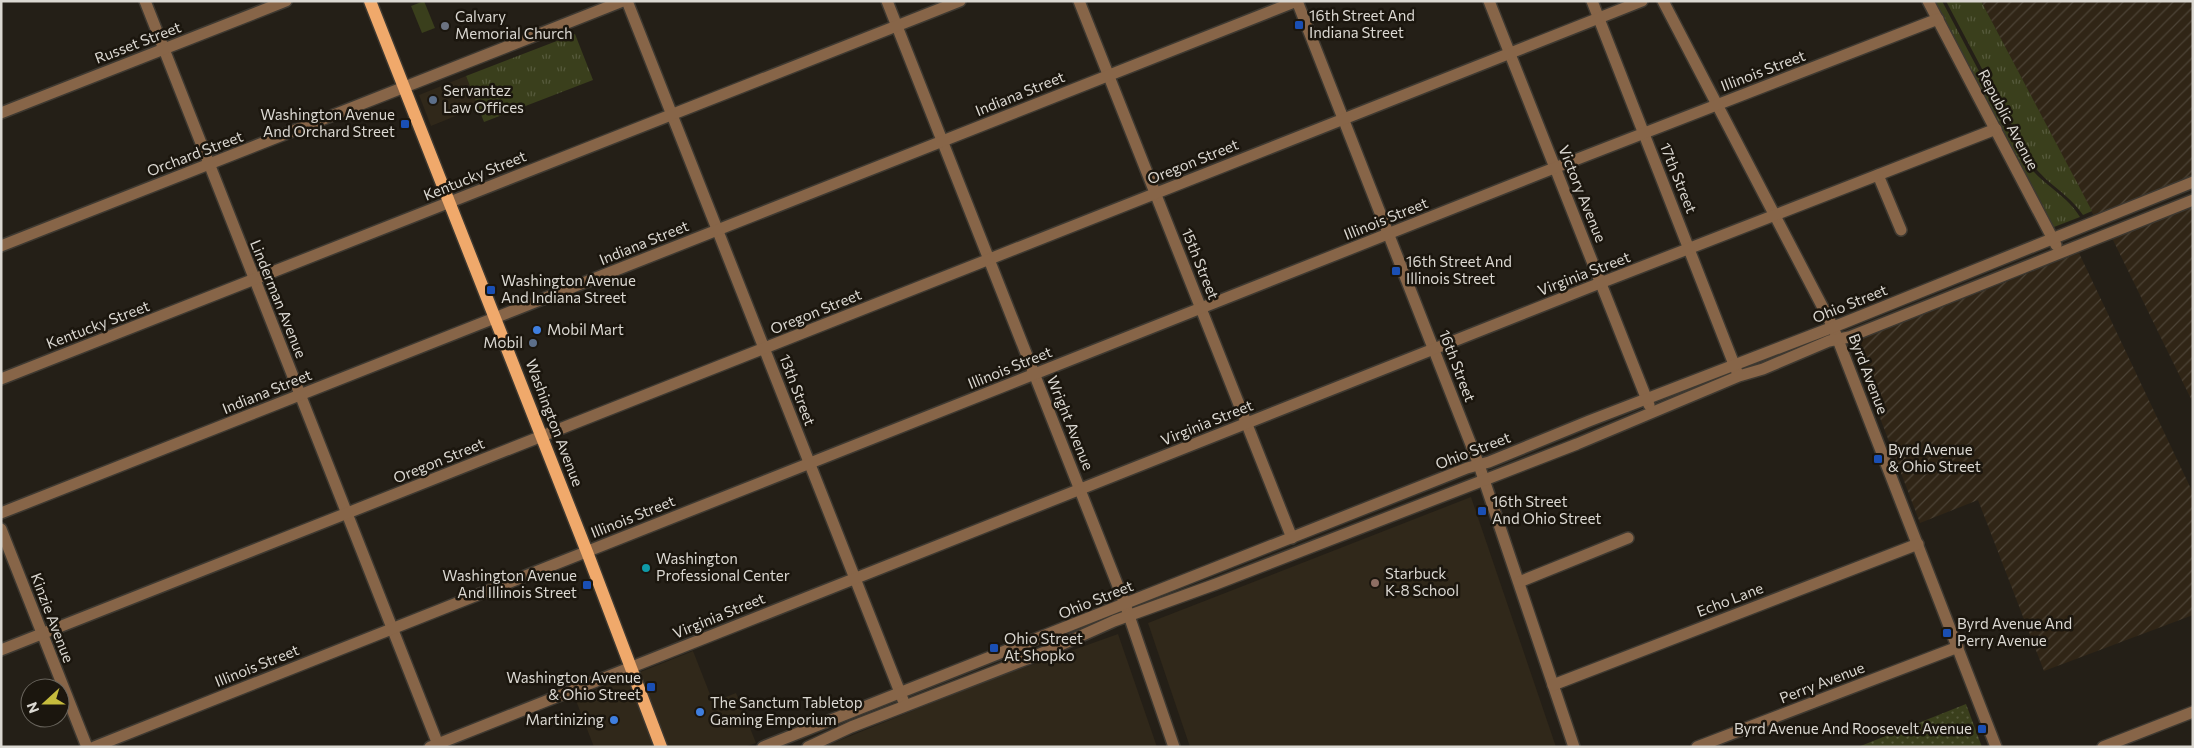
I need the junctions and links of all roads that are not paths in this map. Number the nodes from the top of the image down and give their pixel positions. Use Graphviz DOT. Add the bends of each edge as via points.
graph roads {
  1 [pos="145,1"];
  2 [pos="286,1"];
  3 [pos="370,1"];
  4 [pos="623,1"];
  5 [pos="627,1"];
  6 [pos="887,1"];
  7 [pos="960,1"];
  8 [pos="1080,1"];
  9 [pos="1297,1"];
  10 [pos="1490,1"];
  11 [pos="1592,1"];
  12 [pos="1642,1"];
  13 [pos="1663,1"];
  14 [pos="1928,1"];
  15 [pos="1599,18"];
  16 [pos="1938,19"];
  17 [pos="897,26"];
  18 [pos="164,49"];
  19 [pos="1510,53"];
  20 [pos="1109,76"];
  21 [pos="404,88"];
  22 [pos="1718,104"];
  23 [pos="1,113"];
  24 [pos="672,115"];
  25 [pos="1344,119"];
  26 [pos="1996,129"];
  27 [pos="1644,133"];
  28 [pos="943,141"];
  29 [pos="209,164"];
  30 [pos="1555,168"];
  31 [pos="1878,175"];
  32 [pos="2188,183"];
  33 [pos="1155,193"];
  34 [pos="2191,201"];
  35 [pos="449,203"];
  36 [pos="1776,215"];
  37 [pos="718,230"];
  38 [pos="1901,230"];
  39 [pos="1389,234"];
  40 [pos="2052,238"];
  41 [pos="1,246"];
  42 [pos="1690,248"];
  43 [pos="2061,253"];
  44 [pos="989,259"];
  45 [pos="255,279"];
  46 [pos="1601,283"];
  47 [pos="1201,308"];
  48 [pos="495,318"];
  49 [pos="1834,327"];
  50 [pos="1839,339"];
  51 [pos="764,348"];
  52 [pos="1434,349"];
  53 [pos="1737,371"];
  54 [pos="1035,374"];
  55 [pos="1,379"];
  56 [pos="300,395"];
  57 [pos="1646,398"];
  58 [pos="1652,414"];
  59 [pos="1246,423"];
  60 [pos="541,436"];
  61 [pos="810,464"];
  62 [pos="1479,464"];
  63 [pos="1484,480"];
  64 [pos="1080,489"];
  65 [pos="1,513"];
  66 [pos="347,514"];
  67 [pos="1,529"];
  68 [pos="1292,538"];
  69 [pos="1628,538"];
  70 [pos="1918,544"];
  71 [pos="587,552"];
  72 [pos="1218,567"];
  73 [pos="855,579"];
  74 [pos="1518,582"];
  75 [pos="1216,584"];
  76 [pos="1125,604"];
  77 [pos="1129,616"];
  78 [pos="392,629"];
  79 [pos="42,634"];
  80 [pos="1958,647"];
  81 [pos="1,650"];
  82 [pos="630,668"];
  83 [pos="1553,686"];
  84 [pos="900,694"];
  85 [pos="906,706"];
  86 [pos="2193,712"];
  87 [pos="436,746"];
  88 [pos="87,747"];
  89 [pos="94,747"];
  90 [pos="661,747"];
  91 [pos="763,747"];
  92 [pos="808,747"];
  93 [pos="1174,747"];
  94 [pos="1574,747"];
  95 [pos="1697,747"];
  96 [pos="1996,747"];
  97 [pos="2103,747"];
  1 -- 18 [label="street, Linderman Avenue"];
  2 -- 18 [label="street, Russet Street"];
  3 -- 21 [label="main road, Washington Avenue"];
  4 -- 21 [label="street, Orchard Street"];
  5 -- 24 [label="street, 13th Street"];
  6 -- 17 [label="street, Wright Avenue"];
  7 -- 17 [label="street, Kentucky Street"];
  8 -- 20 [label="street, 15th Street"];
  9 -- 20 [label="street, Indiana Street"];
  9 -- 25 [label="street, 16th Street"];
  10 -- 19 [label="street, Victory Avenue"];
  11 -- 15 [label="street, 17th Street"];
  12 -- 15 [label="street, Oregon Street"];
  13 -- 22 [label="street, Byrd Avenue"];
  14 -- 16 [label="street, Republic Avenue"];
  15 -- 19 [label="street, Oregon Street"];
  15 -- 27 [label="street, 17th Street"];
  16 -- 22 [label="street, Illinois Street"];
  16 -- 26 [label="street, Republic Avenue"];
  17 -- 24 [label="street, Kentucky Street"];
  17 -- 28 [label="street, Wright Avenue"];
  18 -- 23 [label="street, Russet Street"];
  18 -- 29 [label="street, Linderman Avenue"];
  19 -- 25 [label="street, Oregon Street"];
  19 -- 30 [label="street, Victory Avenue"];
  20 -- 28 [label="street, Indiana Street"];
  20 -- 33 [label="street, 15th Street"];
  21 -- 29 [label="street, Orchard Street"];
  21 -- 35 [label="main road, Washington Avenue"];
  22 -- 27 [label="street, Illinois Street"];
  22 -- 36 [label="street, Byrd Avenue"];
  24 -- 35 [label="street, Kentucky Street"];
  24 -- 37 [label="street, 13th Street"];
  25 -- 33 [label="street, Oregon Street"];
  25 -- 39 [label="street, 16th Street"];
  26 -- 31 [label="street, Virginia Street"];
  26 -- 40 [label="street, Republic Avenue"];
  27 -- 30 [label="street, Illinois Street"];
  27 -- 42 [label="street, 17th Street"];
  28 -- 37 [label="street, Indiana Street"];
  28 -- 44 [label="street, Wright Avenue"];
  29 -- 41 [label="street, Orchard Street"];
  29 -- 45 [label="street, Linderman Avenue"];
  30 -- 39 [label="street, Illinois Street"];
  30 -- 46 [label="street, Victory Avenue"];
  31 -- 36 [label="street, Virginia Street"];
  31 -- 38 [label="street"];
  32 -- 34 [label="street"];
  32 -- 40 [label="street, Ohio Street"];
  33 -- 44 [label="street, Oregon Street"];
  33 -- 47 [label="street, 15th Street"];
  34 -- 43 [label="street, Ohio Street"];
  35 -- 45 [label="street, Kentucky Street"];
  35 -- 48 [label="main road, Washington Avenue"];
  36 -- 42 [label="street, Virginia Street"];
  36 -- 49 [label="street, Byrd Avenue"];
  37 -- 48 [label="street, Indiana Street"];
  37 -- 51 [label="street, 13th Street"];
  39 -- 47 [label="street, Illinois Street"];
  39 -- 52 [label="street, 16th Street"];
  40 -- 43 [label="street, Republic Avenue"];
  40 -- 49 [label="street, Ohio Street"];
  42 -- 46 [label="street, Virginia Street"];
  42 -- 53 [label="street, 17th Street"];
  43 -- 50 [label="street, Ohio Street"];
  44 -- 51 [label="street, Oregon Street"];
  44 -- 54 [label="street, Wright Avenue"];
  45 -- 55 [label="street, Kentucky Street"];
  45 -- 56 [label="street, Linderman Avenue"];
  46 -- 52 [label="street, Virginia Street"];
  46 -- 57 [label="street, Victory Avenue"];
  47 -- 54 [label="street, Illinois Street"];
  47 -- 59 [label="street, 15th Street"];
  48 -- 56 [label="street, Indiana Street"];
  48 -- 60 [label="main road, Washington Avenue"];
  49 -- 50 [label="street, Byrd Avenue"];
  49 -- 53 [label="street, Ohio Street"];
  50 -- 53 [label="street, Ohio Street" via="1746,376"];
  50 -- 70 [label="street, Byrd Avenue"];
  51 -- 60 [label="street, Oregon Street"];
  51 -- 61 [label="street, 13th Street"];
  52 -- 59 [label="street, Virginia Street"];
  52 -- 62 [label="street, 16th Street"];
  53 -- 57 [label="street, Ohio Street"];
  53 -- 58 [label="street, Ohio Street"];
  54 -- 61 [label="street, Illinois Street"];
  54 -- 64 [label="street, Wright Avenue"];
  56 -- 65 [label="street, Indiana Street"];
  56 -- 66 [label="street, Linderman Avenue"];
  57 -- 58 [label="street, Victory Avenue"];
  57 -- 62 [label="street, Ohio Street"];
  58 -- 63 [label="street, Ohio Street"];
  59 -- 64 [label="street, Virginia Street"];
  59 -- 68 [label="street, 15th Street"];
  60 -- 66 [label="street, Oregon Street"];
  60 -- 71 [label="main road, Washington Avenue"];
  61 -- 71 [label="street, Illinois Street"];
  61 -- 73 [label="street, 13th Street"];
  62 -- 63 [label="street, 16th Street"];
  62 -- 68 [label="street, Ohio Street"];
  63 -- 74 [label="street, 16th Street"];
  63 -- 75 [label="street, Ohio Street"];
  64 -- 73 [label="street, Virginia Street"];
  64 -- 76 [label="street, Wright Avenue"];
  66 -- 78 [label="street, Linderman Avenue"];
  66 -- 79 [label="street, Oregon Street"];
  67 -- 79 [label="street, Kinzie Avenue"];
  68 -- 72 [label="street, Ohio Street"];
  69 -- 74 [label="street"];
  70 -- 80 [label="street, Byrd Avenue"];
  70 -- 83 [label="street, Echo Lane"];
  71 -- 78 [label="street, Illinois Street"];
  71 -- 82 [label="main road, Washington Avenue"];
  72 -- 75 [label="street"];
  72 -- 76 [label="street, Ohio Street"];
  73 -- 82 [label="street, Virginia Street"];
  73 -- 84 [label="street, 13th Street"];
  74 -- 83 [label="street, 16th Street"];
  75 -- 77 [label="street, Ohio Street"];
  76 -- 77 [label="street, Wright Avenue"];
  76 -- 84 [label="street, Ohio Street"];
  77 -- 85 [label="street, Ohio Street"];
  77 -- 93 [label="street, Wright Avenue"];
  78 -- 87 [label="street, Linderman Avenue"];
  78 -- 89 [label="street, Illinois Street"];
  79 -- 81 [label="street, Oregon Street"];
  79 -- 88 [label="street, Kinzie Avenue"];
  80 -- 95 [label="street, Perry Avenue"];
  80 -- 96 [label="street, Byrd Avenue"];
  82 -- 87 [label="street, Virginia Street"];
  82 -- 90 [label="main road, Washington Avenue"];
  83 -- 94 [label="street, 16th Street"];
  84 -- 85 [label="street, 13th Street"];
  84 -- 91 [label="street, Ohio Street"];
  85 -- 92 [label="street, Ohio Street"];
  86 -- 97 [label="street"];
}
